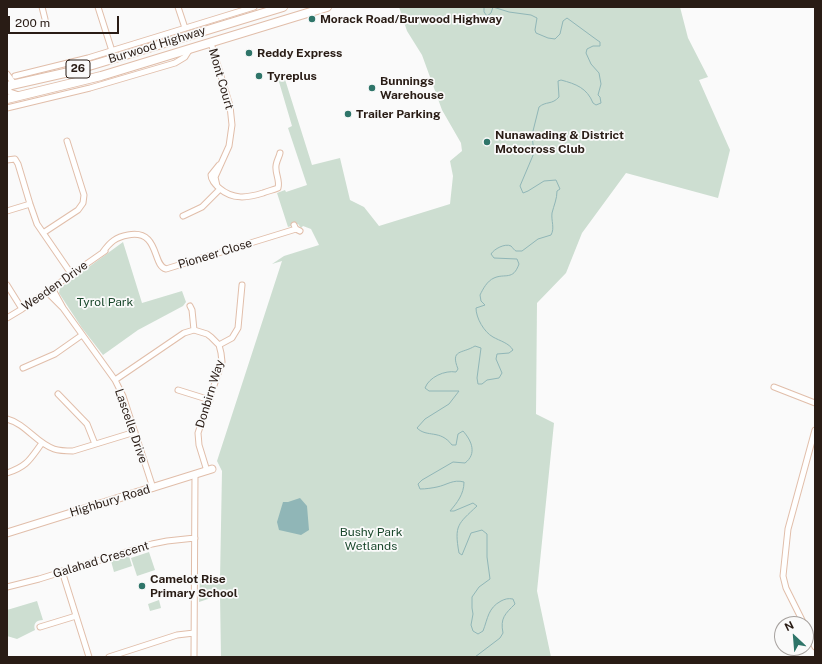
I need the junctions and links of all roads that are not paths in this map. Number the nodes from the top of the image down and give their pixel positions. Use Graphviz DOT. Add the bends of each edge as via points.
graph roads {
  1 [pos="42,7"];
  2 [pos="98,7"];
  3 [pos="178,7"];
  4 [pos="252,7"];
  5 [pos="283,7"];
  6 [pos="327,7"];
  7 [pos="45,18"];
  8 [pos="185,28"];
  9 [pos="211,43"];
  10 [pos="146,44"];
  11 [pos="191,48"];
  12 [pos="112,51"];
  13 [pos="7,74"];
  14 [pos="25,74"];
  15 [pos="101,76"];
  16 [pos="113,81"];
  17 [pos="13,84"];
  18 [pos="22,96"];
  19 [pos="7,99"];
  20 [pos="7,108"];
  21 [pos="67,141"];
  22 [pos="280,157"];
  23 [pos="7,160"];
  24 [pos="218,188"];
  25 [pos="30,204"];
  26 [pos="7,211"];
  27 [pos="183,216"];
  28 [pos="297,229"];
  29 [pos="43,233"];
  30 [pos="127,235"];
  31 [pos="72,275"];
  32 [pos="7,285"];
  33 [pos="242,285"];
  34 [pos="52,288"];
  35 [pos="47,292"];
  36 [pos="190,306"];
  37 [pos="63,308"];
  38 [pos="22,309"];
  39 [pos="7,318"];
  40 [pos="194,330"];
  41 [pos="82,335"];
  42 [pos="219,345"];
  43 [pos="23,368"];
  44 [pos="115,380"];
  45 [pos="774,387"];
  46 [pos="178,390"];
  47 [pos="58,394"];
  48 [pos="210,400"];
  49 [pos="815,404"];
  50 [pos="7,418"];
  51 [pos="815,430"];
  52 [pos="134,432"];
  53 [pos="42,443"];
  54 [pos="95,444"];
  55 [pos="209,470"];
  56 [pos="7,473"];
  57 [pos="192,475"];
  58 [pos="152,488"];
  59 [pos="7,533"];
  60 [pos="195,538"];
  61 [pos="62,571"];
  62 [pos="7,587"];
  63 [pos="76,616"];
  64 [pos="800,616"];
  65 [pos="40,627"];
  66 [pos="194,633"];
  67 [pos="89,657"];
  68 [pos="111,657"];
  69 [pos="194,657"];
  1 -- 7 [label="street"];
  2 -- 12 [label="street"];
  3 -- 8 [label="street"];
  4 -- 8 [label="street, Burwood Highway"];
  5 -- 10 [label="highway, Burwood Highway / 26"];
  6 -- 9 [label="highway, Burwood Highway / 26"];
  8 -- 10 [label="street, Burwood Highway"];
  9 -- 11 [label="highway, Burwood Highway / 26"];
  9 -- 24 [label="street, Mont Court" via="231,114 229,146 223,161 211,175"];
  10 -- 12 [label="street, Burwood Highway"];
  10 -- 17 [label="highway, Burwood Highway / 26" via="69,72"];
  11 -- 15 [label="highway, Burwood Highway / 26"];
  11 -- 16 [label="street, Burwood Highway" via="179,62"];
  12 -- 14 [label="street, Burwood Highway"];
  13 -- 17 [label="street"];
  14 -- 17 [label="street"];
  14 -- 17 [label="street, Burwood Highway"];
  15 -- 16 [label="street, Burwood Highway"];
  15 -- 18 [label="highway, Burwood Highway / 26"];
  16 -- 20 [label="street, Burwood Highway"];
  17 -- 18 [label="street" via="10,92"];
  18 -- 19 [label="highway, Burwood Highway / 26"];
  21 -- 29 [label="street" via="84,195 83,203 78,210"];
  22 -- 24 [label="street" via="276,169 279,184 276,189 242,198"];
  23 -- 25 [label="street" via="15,160 18,164"];
  24 -- 27 [label="street" via="202,207"];
  25 -- 26 [label="street"];
  25 -- 29 [label="street"];
  28 -- 30 [label="street, Pioneer Close" via="166,269 160,266 149,241 140,235"];
  29 -- 31 [label="street"];
  30 -- 31 [label="street, Weeden Drive" via="114,239 103,252"];
  31 -- 34 [label="street, Weeden Drive"];
  32 -- 38 [label="street"];
  33 -- 42 [label="street" via="238,328 232,338"];
  34 -- 35 [label="street, Weeden Drive"];
  34 -- 37 [label="street, Lascelle Drive"];
  35 -- 37 [label="street, Lascelle Drive"];
  35 -- 38 [label="street, Weeden Drive"];
  36 -- 40 [label="street"];
  37 -- 41 [label="street, Lascelle Drive"];
  38 -- 39 [label="street, Weeden Drive"];
  40 -- 42 [label="street, Donbirn Way" via="211,337"];
  40 -- 44 [label="street" via="184,333"];
  41 -- 43 [label="street" via="54,354"];
  41 -- 44 [label="street, Lascelle Drive"];
  42 -- 48 [label="street, Donbirn Way" via="222,362"];
  44 -- 52 [label="street, Lascelle Drive" via="123,396"];
  45 -- 49 [label="street"];
  46 -- 48 [label="street"];
  47 -- 54 [label="street" via="87,424"];
  48 -- 55 [label="street, Donbirn Way" via="198,433"];
  50 -- 53 [label="street" via="19,423"];
  51 -- 64 [label="street" via="788,529 783,576"];
  52 -- 54 [label="street"];
  52 -- 58 [label="street, Lascelle Drive"];
  53 -- 54 [label="street" via="53,449 73,452"];
  53 -- 56 [label="street" via="27,463"];
  55 -- 57 [label="main road, Highbury Road"];
  57 -- 58 [label="main road, Highbury Road"];
  57 -- 60 [label="street" via="195,487"];
  58 -- 59 [label="main road, Highbury Road"];
  60 -- 61 [label="street, Galahad Crescent" via="167,540"];
  60 -- 66 [label="street"];
  61 -- 62 [label="street, Galahad Crescent"];
  61 -- 63 [label="street"];
  63 -- 65 [label="street"];
  63 -- 67 [label="street"];
  66 -- 68 [label="street" via="178,635"];
  66 -- 69 [label="street"];
}
